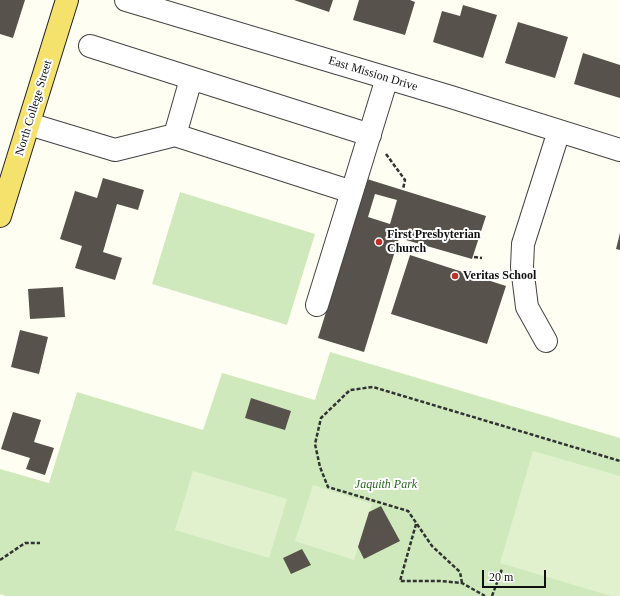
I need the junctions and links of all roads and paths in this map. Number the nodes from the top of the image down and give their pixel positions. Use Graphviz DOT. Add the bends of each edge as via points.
graph roads {
  1 [pos="68,0"];
  2 [pos="126,0"];
  3 [pos="90,46"];
  4 [pos="387,78"];
  5 [pos="191,79"];
  6 [pos="29,124"];
  7 [pos="558,131"];
  8 [pos="175,135"];
  9 [pos="376,142"];
  10 [pos="620,150"];
  11 [pos="403,189"];
  12 [pos="352,192"];
  13 [pos="0,216"];
  14 [pos="474,257"];
  15 [pos="482,258"];
  16 [pos="317,305"];
  17 [pos="546,341"];
  18 [pos="620,461"];
  19 [pos="416,524"];
  20 [pos="40,543"];
  21 [pos="0,560"];
  22 [pos="502,568"];
  23 [pos="462,583"];
  24 [pos="485,596"];
  25 [pos="492,596"];
  1 -- 6 [label="main road, North College Street"];
  2 -- 4 [label="street, East Mission Drive"];
  3 -- 5 [label="street"];
  4 -- 7 [label="street, East Mission Drive"];
  4 -- 9 [label="street"];
  5 -- 8 [label="street"];
  5 -- 9 [label="street"];
  6 -- 8 [label="street" via="115,150"];
  6 -- 13 [label="main road, North College Street"];
  7 -- 10 [label="street, East Mission Drive"];
  7 -- 17 [label="street" via="523,244 522,267 527,307"];
  8 -- 12 [label="street"];
  9 -- 11 [label="path" via="405,180"];
  9 -- 12 [label="street"];
  12 -- 16 [label="street"];
  14 -- 15 [label="path"];
  18 -- 19 [label="path" via="373,387 350,390 321,418 315,444 320,468 328,487 408,512"];
  19 -- 23 [label="path" via="432,546 460,572"];
  19 -- 23 [label="path" via="400,581"];
  20 -- 21 [label="path" via="25,543"];
  22 -- 25 [label="path"];
  23 -- 24 [label="path"];
}
